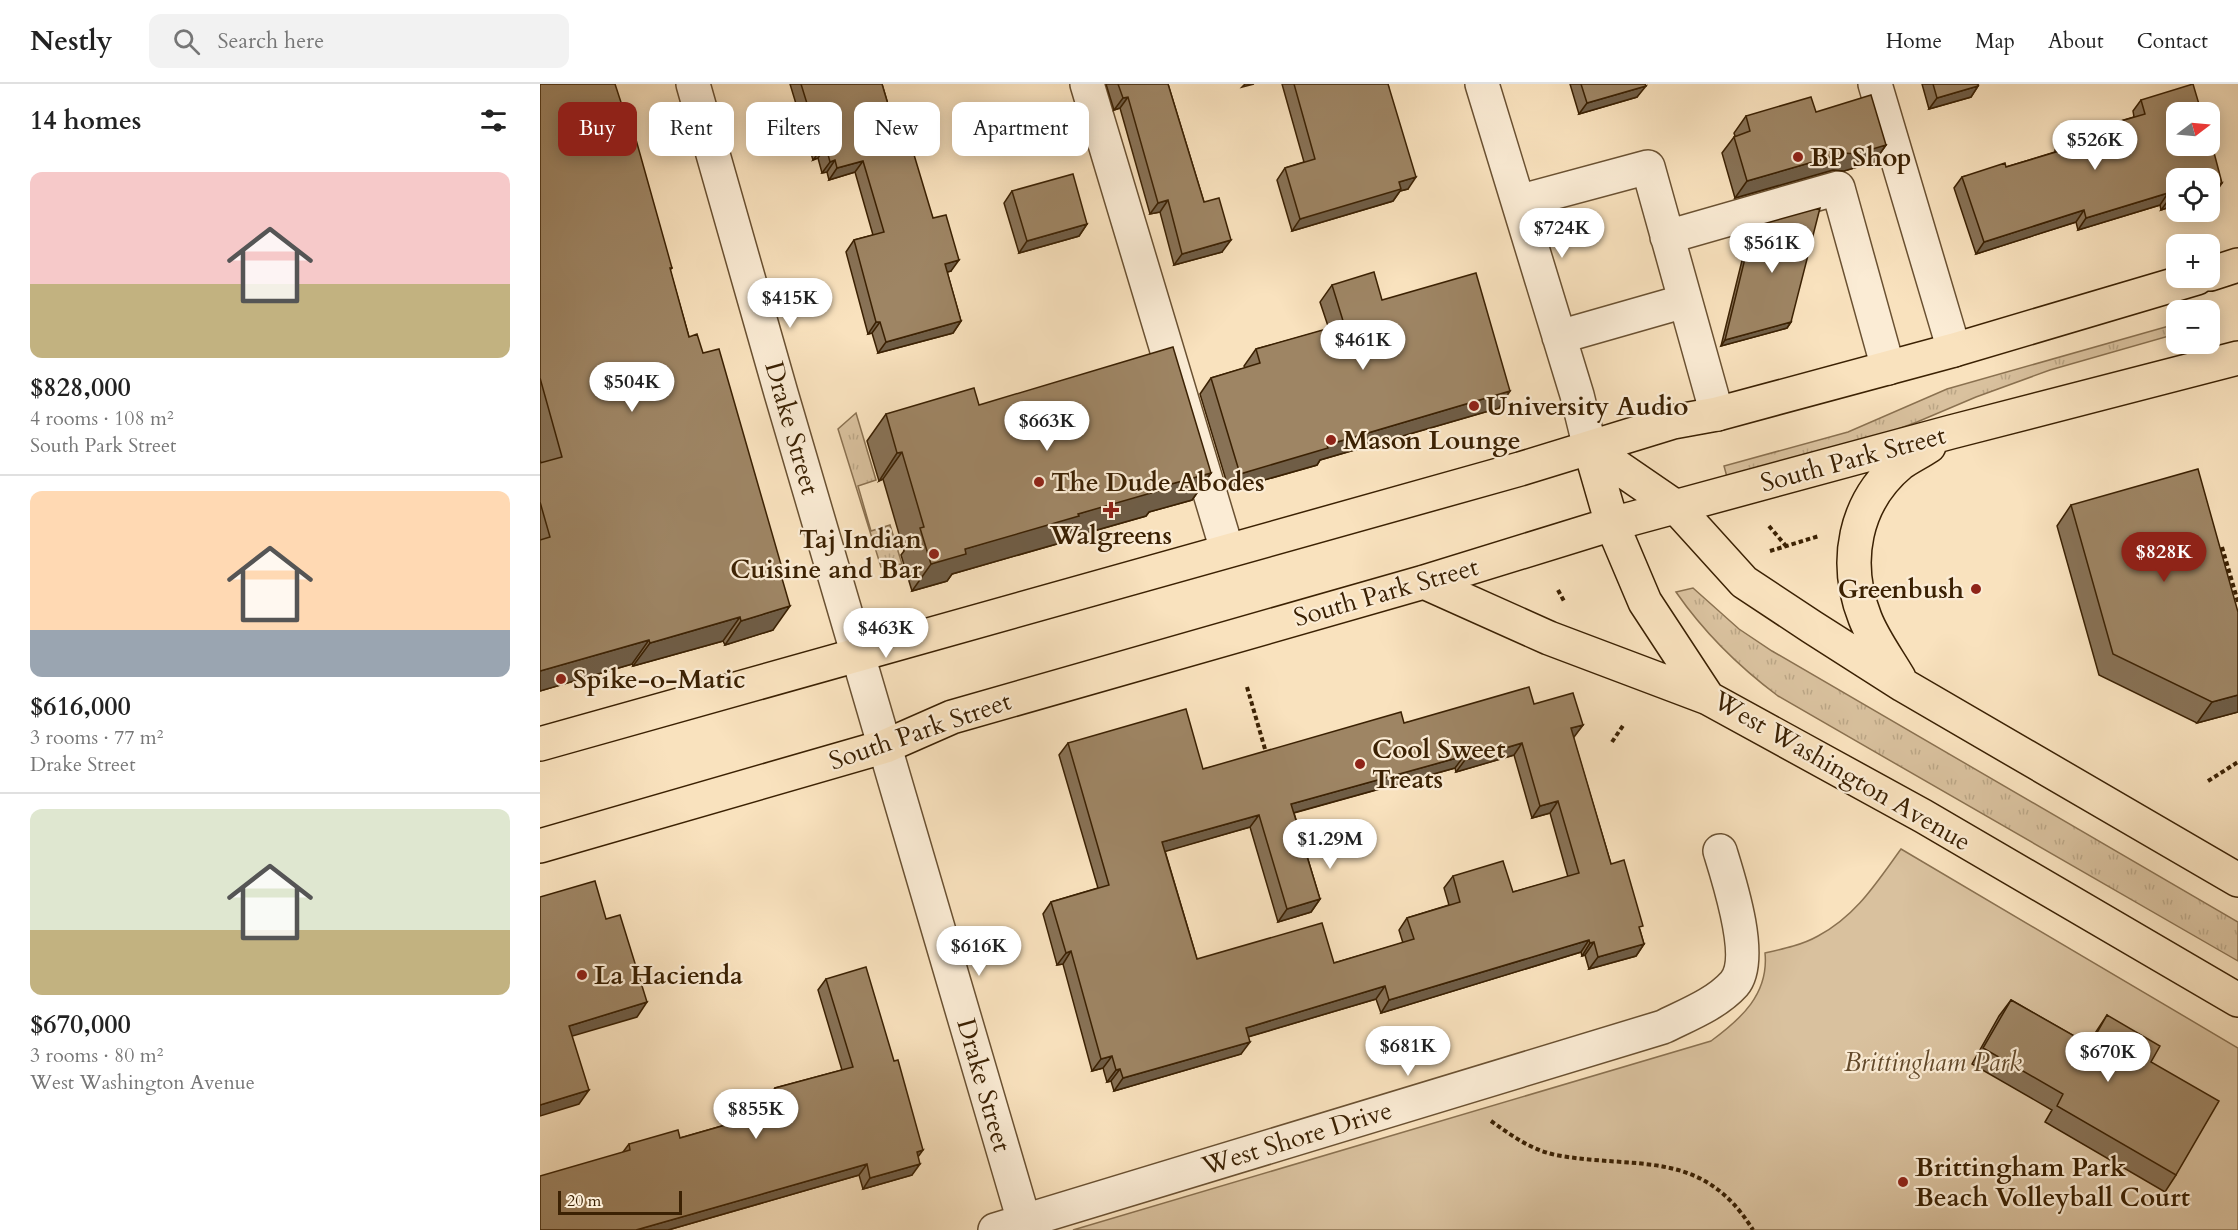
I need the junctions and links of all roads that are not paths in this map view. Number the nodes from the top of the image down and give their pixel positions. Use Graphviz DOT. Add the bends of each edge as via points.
graph roads {
  1 [pos="693,84"];
  2 [pos="1088,84"];
  3 [pos="1482,84"];
  4 [pos="1875,84"];
  5 [pos="1518,202"];
  6 [pos="1667,237"];
  7 [pos="2238,266"];
  8 [pos="2220,271"];
  9 [pos="2166,287"];
  10 [pos="1685,301"];
  11 [pos="1559,337"];
  12 [pos="1954,350"];
  13 [pos="2238,358"];
  14 [pos="1888,368"];
  15 [pos="1717,414"];
  16 [pos="1951,432"];
  17 [pos="1590,448"];
  18 [pos="1676,507"];
  19 [pos="1612,524"];
  20 [pos="1227,550"];
  21 [pos="1424,582"];
  22 [pos="858,656"];
  23 [pos="1904,685"];
  24 [pos="1708,698"];
  25 [pos="540,744"];
  26 [pos="886,746"];
  27 [pos="540,846"];
  28 [pos="1720,851"];
  29 [pos="2238,880"];
  30 [pos="2238,1000"];
  31 [pos="1010,1226"];
  1 -- 22 [label="street, Drake Street"];
  2 -- 20 [label="street"];
  3 -- 5 [label="street"];
  4 -- 12 [label="street"];
  5 -- 6 [label="street" via="1648,166"];
  5 -- 11 [label="street"];
  6 -- 10 [label="street"];
  6 -- 14 [label="street" via="1838,188"];
  7 -- 8 [label="main road"];
  9 -- 12 [label="main road"];
  10 -- 11 [label="street"];
  10 -- 15 [label="street"];
  11 -- 17 [label="street"];
  12 -- 14 [label="main road"];
  13 -- 16 [label="main road, South Park Street"];
  14 -- 15 [label="main road"];
  15 -- 17 [label="main road"];
  16 -- 18 [label="main road, South Park Street"];
  16 -- 23 [label="main road" via="1902,463 1886,478 1858,526 1854,555 1858,597 1865,619"];
  17 -- 18 [label="main road"];
  17 -- 19 [label="main road, West Washington Avenue"];
  17 -- 20 [label="main road"];
  18 -- 19 [label="main road, South Park Street"];
  18 -- 23 [label="main road" via="1744,582"];
  19 -- 21 [label="main road, South Park Street"];
  19 -- 24 [label="main road, West Washington Avenue" via="1645,602"];
  20 -- 22 [label="main road"];
  21 -- 24 [label="main road" via="1550,638"];
  21 -- 26 [label="main road, South Park Street" via="952,717"];
  22 -- 25 [label="main road"];
  22 -- 26 [label="street, Drake Street"];
  23 -- 29 [label="main road"];
  24 -- 30 [label="main road, West Washington Avenue" via="1923,816"];
  26 -- 27 [label="main road, South Park Street"];
  26 -- 31 [label="street, Drake Street"];
  28 -- 31 [label="street, West Shore Drive" via="1744,953 1735,983 1705,1006 1663,1027"];
}
